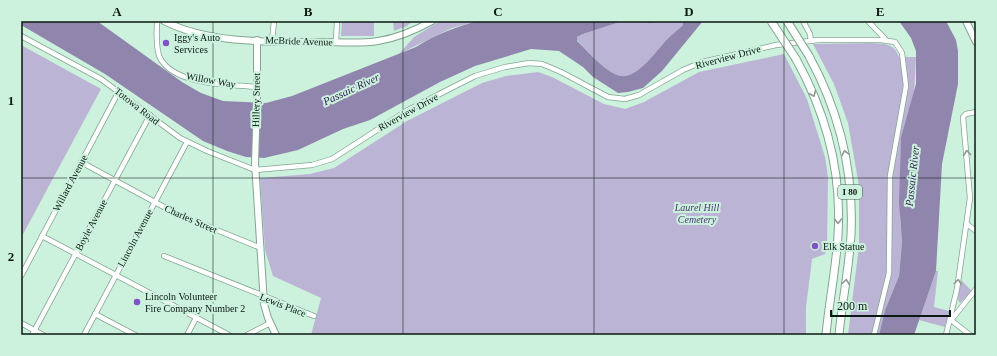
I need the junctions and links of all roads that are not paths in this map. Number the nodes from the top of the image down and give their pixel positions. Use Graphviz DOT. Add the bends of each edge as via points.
graph roads {
  1 [pos="157,21"];
  2 [pos="164,21"];
  3 [pos="274,21"];
  4 [pos="337,21"];
  5 [pos="432,21"];
  6 [pos="770,21"];
  7 [pos="787,21"];
  8 [pos="803,21"];
  9 [pos="868,21"];
  10 [pos="966,21"];
  11 [pos="21,36"];
  12 [pos="257,40"];
  13 [pos="886,40"];
  14 [pos="272,41"];
  15 [pos="811,41"];
  16 [pos="336,42"];
  17 [pos="976,42"];
  18 [pos="257,87"];
  19 [pos="119,91"];
  20 [pos="976,112"];
  21 [pos="150,115"];
  22 [pos="186,142"];
  23 [pos="81,162"];
  24 [pos="255,164"];
  25 [pos="114,181"];
  26 [pos="154,203"];
  27 [pos="967,224"];
  28 [pos="976,231"];
  29 [pos="42,236"];
  30 [pos="261,248"];
  31 [pos="76,254"];
  32 [pos="164,256"];
  33 [pos="116,275"];
  34 [pos="21,276"];
  35 [pos="976,289"];
  36 [pos="264,297"];
  37 [pos="95,314"];
  38 [pos="314,316"];
  39 [pos="196,318"];
  40 [pos="951,320"];
  41 [pos="270,323"];
  42 [pos="21,324"];
  43 [pos="34,333"];
  44 [pos="43,335"];
  45 [pos="84,335"];
  46 [pos="135,335"];
  47 [pos="187,335"];
  48 [pos="229,335"];
  49 [pos="247,335"];
  50 [pos="276,335"];
  51 [pos="826,335"];
  52 [pos="839,335"];
  53 [pos="874,335"];
  54 [pos="946,335"];
  55 [pos="970,335"];
  1 -- 18 [label="street, Willow Way" via="160,57 179,74 196,80"];
  2 -- 12 [label="main road, McBride Avenue" via="192,33"];
  3 -- 14 [label="street"];
  4 -- 16 [label="street"];
  5 -- 16 [label="main road, McBride Avenue" via="409,33 375,42"];
  6 -- 51 [label="highway, I 80, one-way, bridge" via="796,59 813,94 823,119 836,176 838,233"];
  52 -- 7 [label="highway, I 80, one-way, bridge" via="851,234 849,176 837,120 824,86"];
  8 -- 15 [label="street"];
  9 -- 13 [label="street"];
  10 -- 17 [label="main road"];
  11 -- 19 [label="street, Totowa Road"];
  12 -- 14 [label="main road, McBride Avenue"];
  12 -- 18 [label="main road, Hillery Street"];
  13 -- 15 [label="street, Riverview Drive"];
  13 -- 53 [label="street" via="895,42 900,49 906,86 890,176 889,273"];
  14 -- 16 [label="main road, McBride Avenue"];
  15 -- 24 [label="street, Riverview Drive" via="776,45 702,62 639,95 624,99 608,97 542,64 529,63 501,68 475,76 408,110 332,159 312,165"];
  18 -- 24 [label="main road, Hillery Street"];
  19 -- 21 [label="street, Totowa Road"];
  19 -- 23 [label="street, Willard Avenue"];
  27 -- 20 [label="street, one-way" via="971,190 963,117"];
  21 -- 22 [label="street, Totowa Road"];
  21 -- 25 [label="street, Boyle Avenue"];
  22 -- 24 [label="street, Totowa Road"];
  22 -- 26 [label="street, Lincoln Avenue"];
  23 -- 25 [label="street, Charles Street"];
  23 -- 29 [label="street, Willard Avenue"];
  24 -- 30 [label="main road"];
  25 -- 26 [label="street, Charles Street"];
  25 -- 31 [label="street, Boyle Avenue"];
  26 -- 30 [label="street, Charles Street"];
  26 -- 33 [label="street, Lincoln Avenue"];
  27 -- 28 [label="street"];
  40 -- 27 [label="street, one-way"];
  29 -- 31 [label="street"];
  29 -- 34 [label="street, Willard Avenue"];
  30 -- 36 [label="main road"];
  31 -- 33 [label="street"];
  31 -- 43 [label="street, Boyle Avenue"];
  32 -- 36 [label="street, Lewis Place"];
  33 -- 37 [label="street, Lincoln Avenue"];
  33 -- 39 [label="street"];
  35 -- 40 [label="street"];
  36 -- 38 [label="street, Lewis Place"];
  36 -- 41 [label="main road"];
  37 -- 45 [label="street, Lincoln Avenue"];
  37 -- 46 [label="street"];
  39 -- 47 [label="street"];
  39 -- 48 [label="street"];
  40 -- 54 [label="street"];
  40 -- 55 [label="street"];
  41 -- 49 [label="street"];
  41 -- 50 [label="main road"];
  42 -- 43 [label="street"];
  43 -- 44 [label="street"];
}
